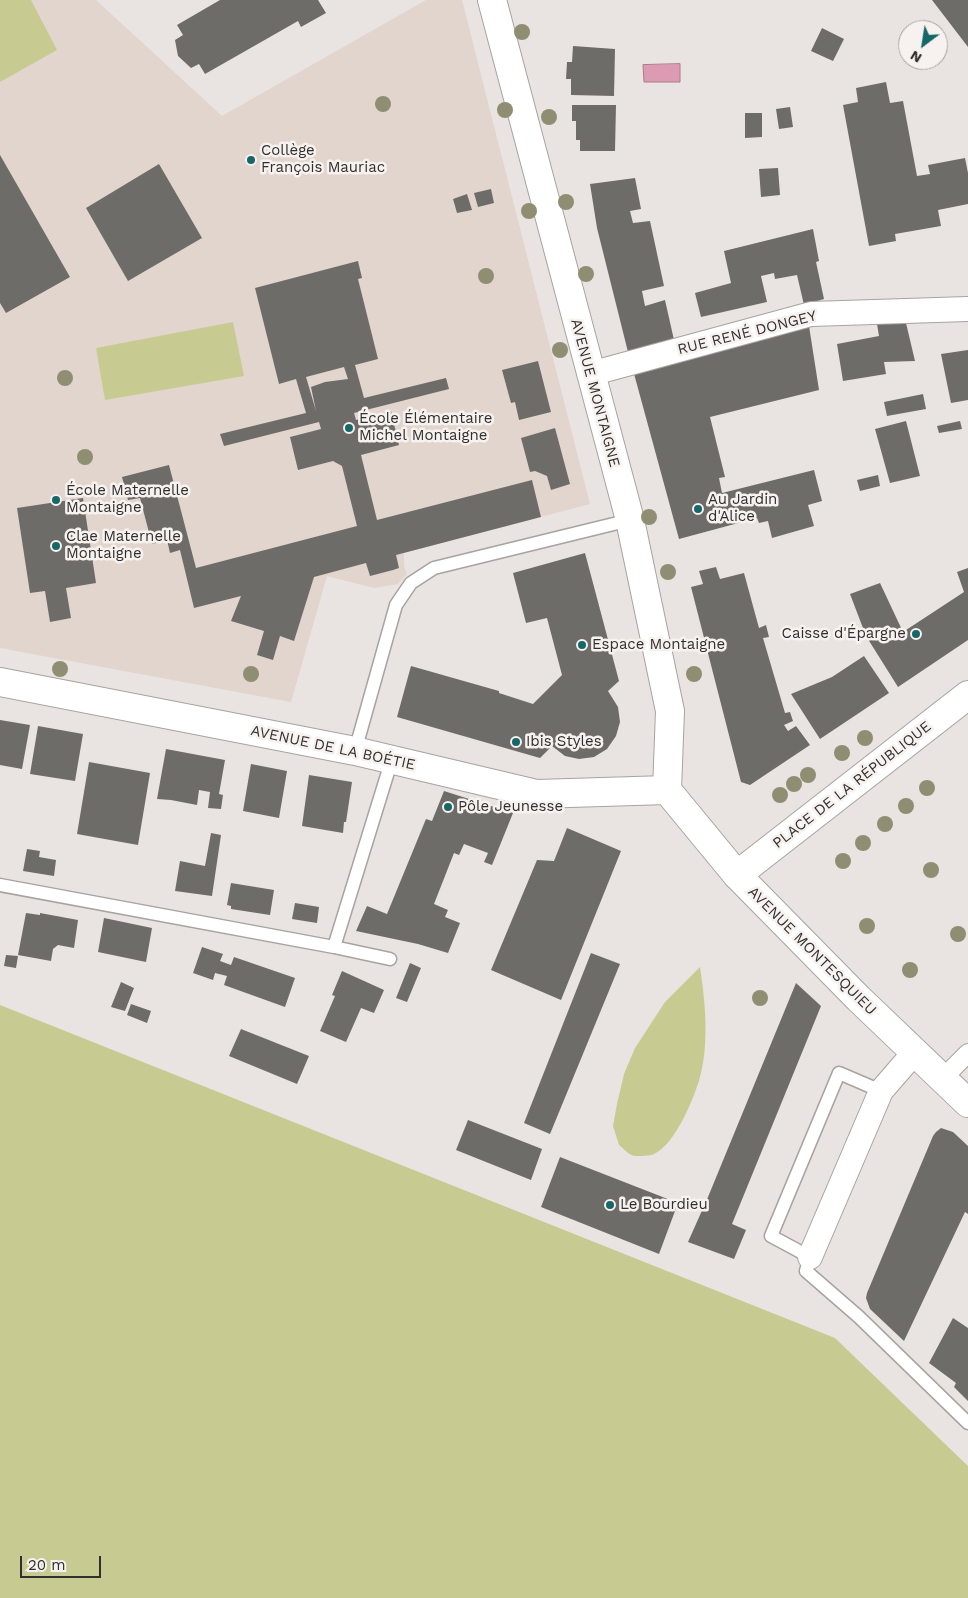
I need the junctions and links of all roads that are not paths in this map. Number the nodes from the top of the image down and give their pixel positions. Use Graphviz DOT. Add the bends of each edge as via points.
graph roads {
  1 [pos="492,0"];
  2 [pos="968,309"];
  3 [pos="590,374"];
  4 [pos="630,520"];
  5 [pos="0,682"];
  6 [pos="968,695"];
  7 [pos="355,751"];
  8 [pos="392,759"];
  9 [pos="667,790"];
  10 [pos="737,875"];
  11 [pos="0,885"];
  12 [pos="334,947"];
  13 [pos="390,960"];
  14 [pos="914,1053"];
  15 [pos="968,1053"];
  16 [pos="943,1078"];
  17 [pos="880,1091"];
  18 [pos="968,1102"];
  19 [pos="810,1257"];
  20 [pos="968,1423"];
  1 -- 3 [label="main road, AVENUE MONTAIGNE"];
  2 -- 3 [label="street, RUE RENÉ DONGEY" via="811,314"];
  3 -- 4 [label="main road, AVENUE MONTAIGNE"];
  4 -- 7 [label="lane" via="434,568 411,583 396,605"];
  4 -- 9 [label="main road, AVENUE MONTAIGNE" via="670,711"];
  5 -- 7 [label="main road, AVENUE DE LA BOÉTIE"];
  6 -- 10 [label="main road, PLACE DE LA RÉPUBLIQUE"];
  7 -- 8 [label="main road, AVENUE DE LA BOÉTIE"];
  8 -- 9 [label="main road, AVENUE DE LA BOÉTIE" via="537,794"];
  8 -- 12 [label="lane"];
  9 -- 10 [label="main road, AVENUE MONTESQUIEU"];
  10 -- 14 [label="main road, AVENUE MONTESQUIEU"];
  11 -- 12 [label="lane"];
  12 -- 13 [label="lane"];
  14 -- 16 [label="main road, AVENUE MONTESQUIEU"];
  14 -- 17 [label="street"];
  15 -- 16 [label="street"];
  16 -- 18 [label="main road, AVENUE MONTESQUIEU"];
  17 -- 19 [label="street"];
  17 -- 19 [label="lane" via="839,1072 771,1236"];
  19 -- 20 [label="lane" via="806,1271 859,1317"];
}
